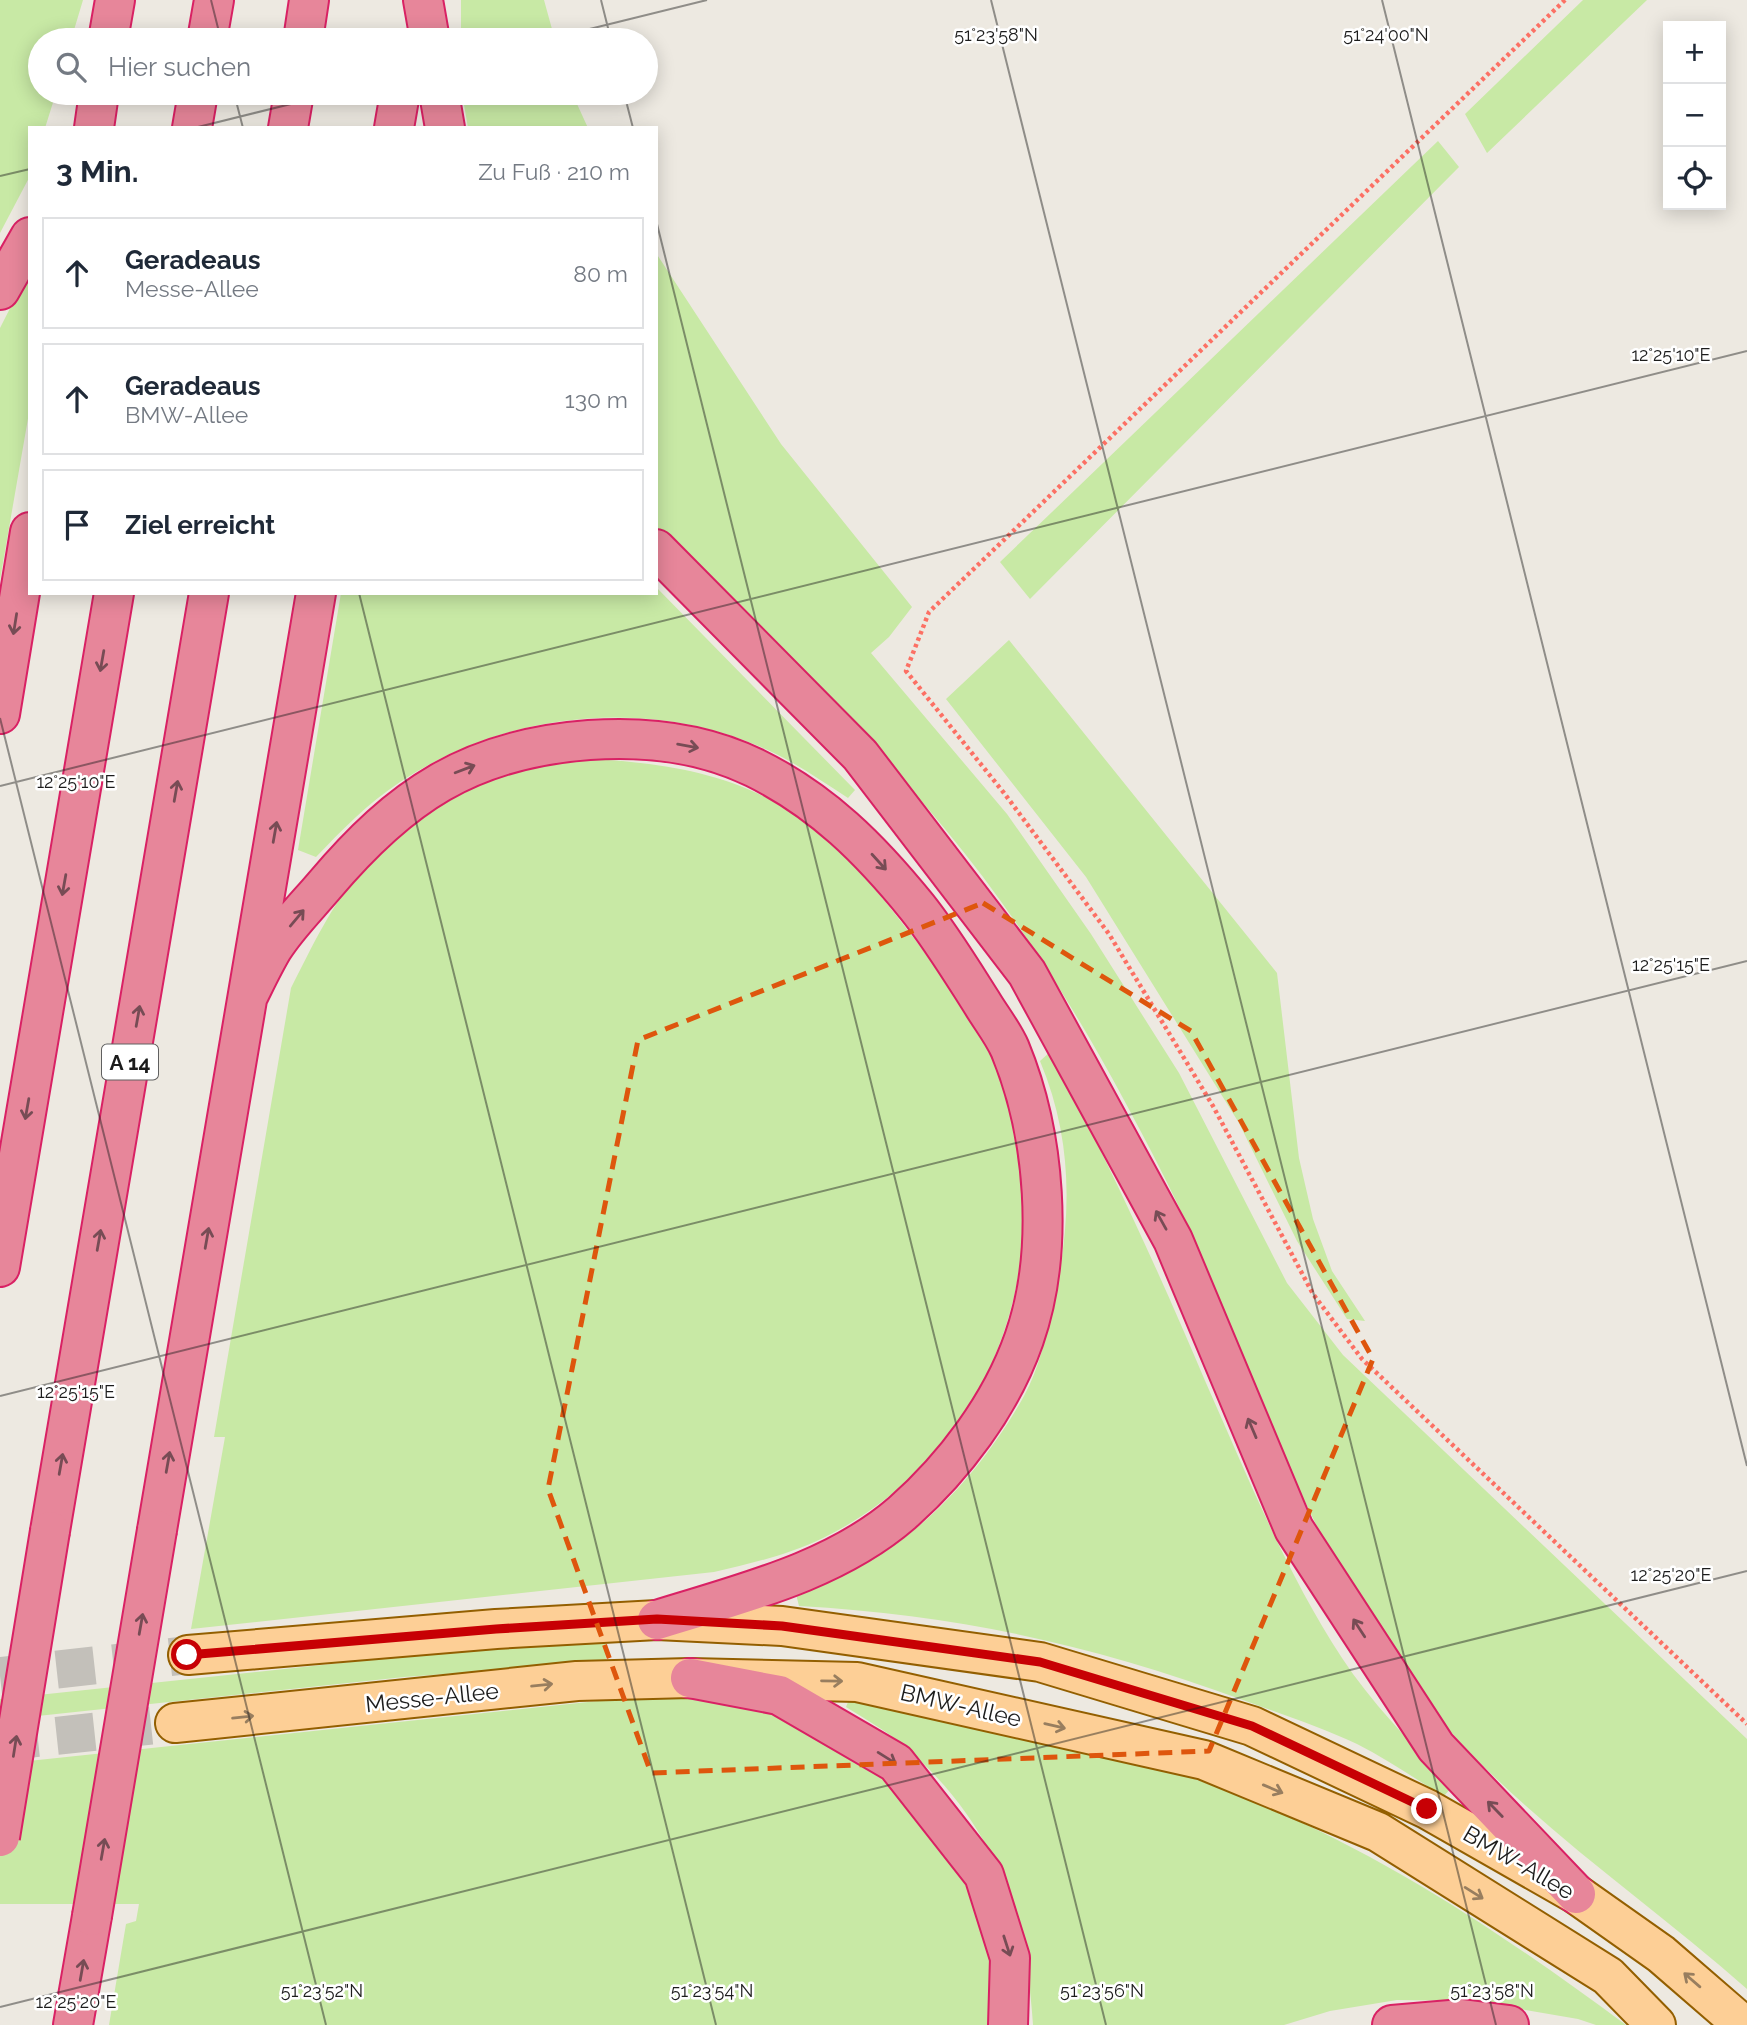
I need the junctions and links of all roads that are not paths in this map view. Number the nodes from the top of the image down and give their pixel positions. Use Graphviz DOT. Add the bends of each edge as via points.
graph roads {
  1 [pos="115,0"];
  2 [pos="214,0"];
  3 [pos="309,0"];
  4 [pos="416,0"];
  5 [pos="424,0"];
  6 [pos="110,28"];
  7 [pos="209,28"];
  8 [pos="305,28"];
  9 [pos="411,28"];
  10 [pos="428,28"];
  11 [pos="196,105"];
  12 [pos="292,105"];
  13 [pos="398,105"];
  14 [pos="441,105"];
  15 [pos="192,126"];
  16 [pos="288,126"];
  17 [pos="394,126"];
  18 [pos="446,126"];
  19 [pos="28,241"];
  20 [pos="0,290"];
  21 [pos="28,544"];
  22 [pos="658,551"];
  23 [pos="114,595"];
  24 [pos="209,595"];
  25 [pos="316,595"];
  26 [pos="0,714"];
  27 [pos="248,996"];
  28 [pos="0,1267"];
  29 [pos="657,1619"];
  30 [pos="187,1655"];
  31 [pos="690,1678"];
  32 [pos="175,1723"];
  33 [pos="0,1837"];
  34 [pos="1576,1894"];
  35 [pos="73,2025"];
  36 [pos="1008,2025"];
  37 [pos="1392,2025"];
  38 [pos="1509,2025"];
  39 [pos="1656,2025"];
  40 [pos="1743,2025"];
  1 -- 6 [label="highway"];
  2 -- 7 [label="highway"];
  3 -- 8 [label="highway"];
  4 -- 9 [label="highway"];
  5 -- 10 [label="highway"];
  11 -- 15 [label="highway"];
  12 -- 16 [label="highway"];
  13 -- 17 [label="highway"];
  14 -- 18 [label="highway"];
  19 -- 20 [label="highway"];
  21 -- 26 [label="highway, one-way"];
  34 -- 22 [label="highway, one-way" via="1436,1747 1294,1529 1172,1240 1027,973 860,755"];
  23 -- 28 [label="highway, one-way"];
  33 -- 24 [label="highway, A 14, one-way, bridge"];
  27 -- 25 [label="highway, one-way"];
  27 -- 29 [label="highway, one-way" via="275,945 358,846 402,805 457,772 519,749 566,742 642,739 696,747 752,766 807,796 854,834 939,934 1009,1046 1032,1120 1043,1198 1037,1275 1025,1337 999,1394 955,1459 900,1515 834,1558 756,1589"];
  35 -- 27 [label="highway, one-way, bridge"];
  29 -- 30 [label="main road"];
  29 -- 34 [label="main road, BMW-Allee" via="782,1626 1040,1662 1252,1726 1427,1809"];
  32 -- 31 [label="main road, Messe-Allee, one-way" via="578,1681"];
  31 -- 36 [label="highway, one-way" via="779,1695 896,1763 984,1875 1010,1958"];
  31 -- 39 [label="main road, BMW-Allee, one-way" via="857,1682 1204,1760 1378,1832 1608,1976"];
  40 -- 34 [label="main road, BMW-Allee, one-way" via="1661,1954"];
  37 -- 38 [label="highway" via="1462,2019"];
}
